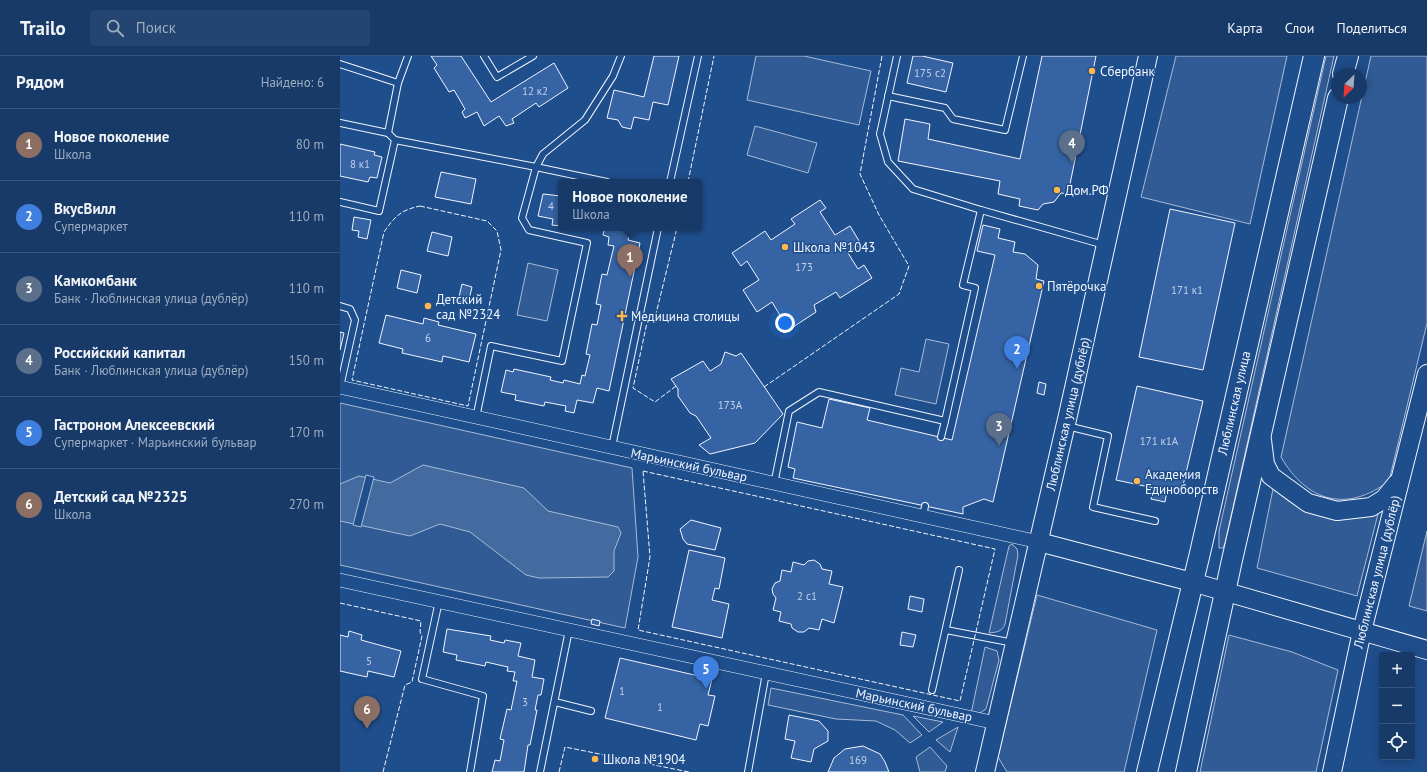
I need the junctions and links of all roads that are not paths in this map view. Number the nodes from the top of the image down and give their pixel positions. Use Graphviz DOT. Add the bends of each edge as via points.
graph roads {
  1 [pos="408,56"];
  2 [pos="484,56"];
  3 [pos="533,56"];
  4 [pos="621,56"];
  5 [pos="698,56"];
  6 [pos="897,56"];
  7 [pos="1023,56"];
  8 [pos="1148,56"];
  9 [pos="1314,56"];
  10 [pos="1348,56"];
  11 [pos="340,64"];
  12 [pos="1345,68"];
  13 [pos="398,82"];
  14 [pos="888,96"];
  15 [pos="1337,104"];
  16 [pos="340,123"];
  17 [pos="388,133"];
  18 [pos="395,140"];
  19 [pos="536,167"];
  20 [pos="593,179"];
  21 [pos="671,179"];
  22 [pos="340,202"];
  23 [pos="981,210"];
  24 [pos="657,231"];
  25 [pos="1106,246"];
  26 [pos="340,306"];
  27 [pos="1427,374"];
  28 [pos="340,387"];
  29 [pos="476,418"];
  30 [pos="945,421"];
  31 [pos="1066,426"];
  32 [pos="1261,434"];
  33 [pos="941,437"];
  34 [pos="612,448"];
  35 [pos="1399,480"];
  36 [pos="774,484"];
  37 [pos="1156,521"];
  38 [pos="1039,542"];
  39 [pos="959,570"];
  40 [pos="340,580"];
  41 [pos="1192,582"];
  42 [pos="1226,592"];
  43 [pos="439,602"];
  44 [pos="569,630"];
  45 [pos="946,630"];
  46 [pos="1362,631"];
  47 [pos="1015,643"];
  48 [pos="1427,650"];
  49 [pos="766,673"];
  50 [pos="932,690"];
  51 [pos="555,702"];
  52 [pos="591,711"];
  53 [pos="996,723"];
  54 [pos="470,772"];
  55 [pos="540,772"];
  56 [pos="748,772"];
  57 [pos="985,772"];
  58 [pos="1147,772"];
  59 [pos="1186,772"];
  60 [pos="1332,772"];
  1 -- 13 [label="lane"];
  2 -- 3 [label="lane" via="497,77"];
  4 -- 19 [label="lane" via="613,76 585,120 543,154"];
  5 -- 21 [label="lane"];
  6 -- 14 [label="lane"];
  7 -- 14 [label="lane" via="1005,130 953,119 945,108"];
  8 -- 25 [label="street, Люблинская улица (дублёр)"];
  9 -- 41 [label="main road, Люблинская улица"];
  10 -- 12 [label="main road"];
  11 -- 13 [label="lane"];
  13 -- 17 [label="lane"];
  14 -- 23 [label="lane" via="880,134 888,162 913,189"];
  15 -- 32 [label="main road"];
  16 -- 17 [label="lane"];
  17 -- 18 [label="lane"];
  18 -- 19 [label="lane"];
  18 -- 22 [label="lane" via="379,211"];
  19 -- 20 [label="lane"];
  19 -- 29 [label="lane" via="522,218 529,230 586,243 562,361 491,346"];
  23 -- 25 [label="lane"];
  23 -- 30 [label="lane" via="963,285 975,288"];
  24 -- 34 [label="lane"];
  25 -- 31 [label="street, Люблинская улица (дублёр)"];
  26 -- 28 [label="lane" via="350,309 355,320"];
  27 -- 35 [label="street, Люблинская улица (дублёр)"];
  28 -- 29 [label="street, Марьинский бульвар" via="416,399"];
  29 -- 34 [label="street, Марьинский бульвар"];
  30 -- 33 [label="lane"];
  30 -- 36 [label="lane" via="819,392 789,411"];
  31 -- 37 [label="lane" via="1108,436 1093,507"];
  31 -- 38 [label="street, Люблинская улица (дублёр)"];
  32 -- 35 [label="street" via="1264,464 1271,476 1308,503 1337,511 1371,507 1384,499"];
  32 -- 42 [label="main road"];
  34 -- 36 [label="street, Марьинский бульвар"];
  35 -- 46 [label="street, Люблинская улица (дублёр)"];
  36 -- 38 [label="street, Марьинский бульвар" via="924,511"];
  38 -- 41 [label="street"];
  38 -- 47 [label="street, Люблинская улица (дублёр)"];
  39 -- 45 [label="lane"];
  40 -- 43 [label="street, Марьинский бульвар"];
  41 -- 42 [label="street"];
  41 -- 58 [label="main road, Люблинская улица"];
  42 -- 46 [label="street"];
  42 -- 59 [label="main road"];
  43 -- 44 [label="street, Марьинский бульвар"];
  43 -- 54 [label="lane" via="422,679 484,696"];
  44 -- 49 [label="street, Марьинский бульвар"];
  44 -- 51 [label="lane"];
  45 -- 47 [label="lane"];
  45 -- 50 [label="lane"];
  46 -- 48 [label="street"];
  46 -- 60 [label="street, Люблинская улица (дублёр)"];
  47 -- 53 [label="street, Люблинская улица (дублёр)"];
  49 -- 53 [label="street, Марьинский бульвар"];
  49 -- 56 [label="lane"];
  51 -- 52 [label="lane"];
  51 -- 55 [label="lane"];
  53 -- 57 [label="street, Люблинская улица (дублёр)"];
}
